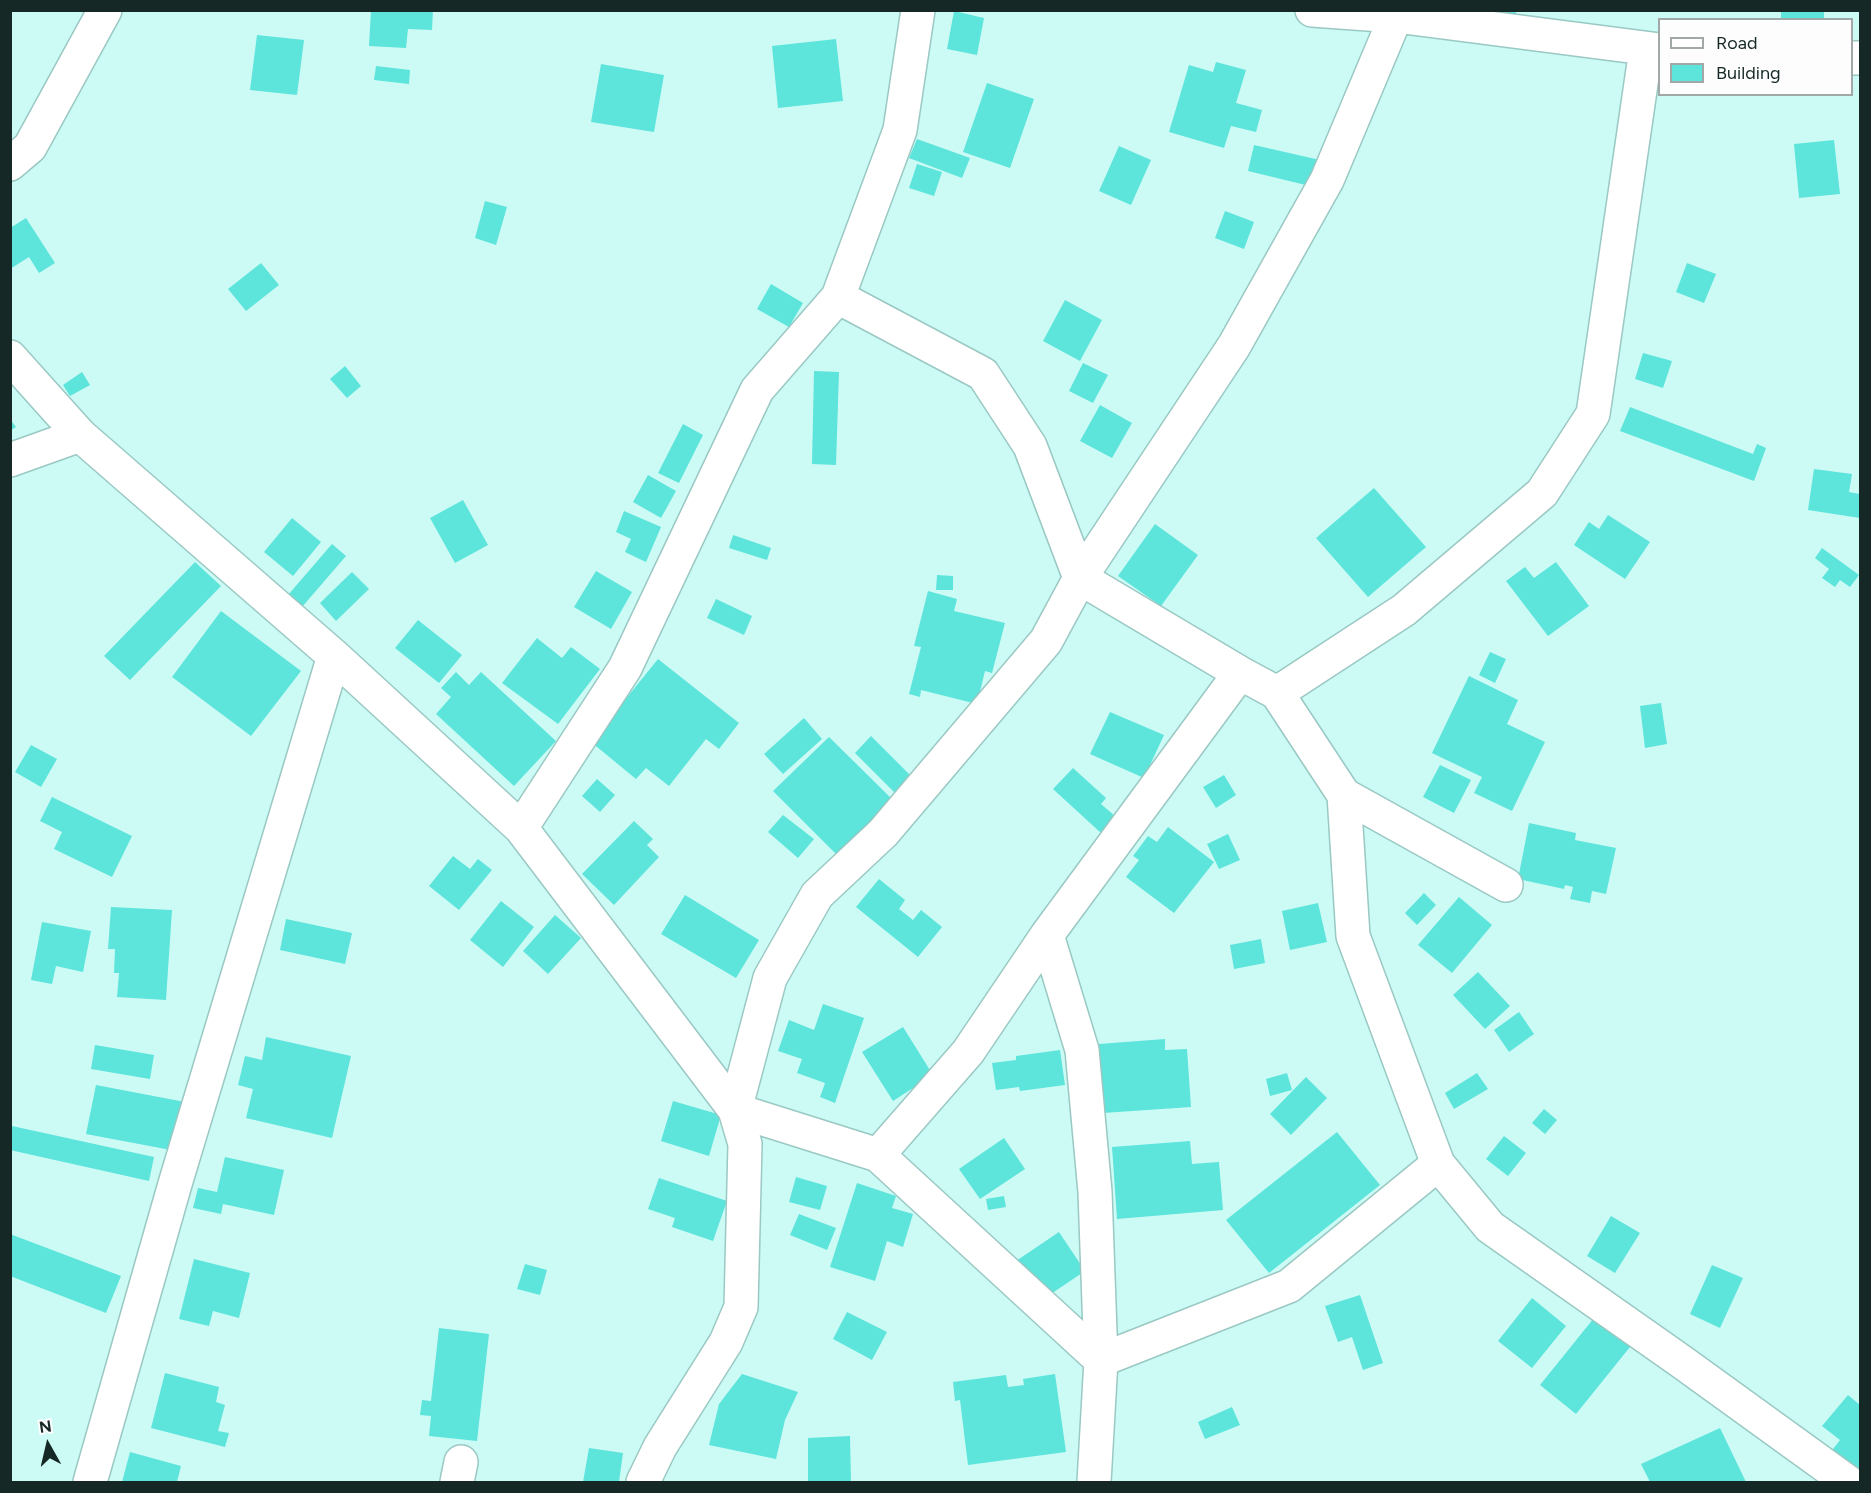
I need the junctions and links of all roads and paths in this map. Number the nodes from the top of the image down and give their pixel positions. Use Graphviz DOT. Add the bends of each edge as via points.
graph roads {
  1 [pos="105,10"];
  2 [pos="918,10"];
  3 [pos="1312,10"];
  4 [pos="1396,16"];
  5 [pos="1653,50"];
  6 [pos="10,164"];
  7 [pos="838,297"];
  8 [pos="10,357"];
  9 [pos="80,435"];
  10 [pos="10,460"];
  11 [pos="1080,578"];
  12 [pos="334,656"];
  13 [pos="1240,673"];
  14 [pos="1277,693"];
  15 [pos="1344,795"];
  16 [pos="520,828"];
  17 [pos="1506,885"];
  18 [pos="1047,935"];
  19 [pos="735,1110"];
  20 [pos="878,1155"];
  21 [pos="1438,1164"];
  22 [pos="1101,1360"];
  23 [pos="90,1482"];
  24 [pos="643,1482"];
  25 [pos="1094,1482"];
  26 [pos="1848,1482"];
  1 -- 6 [label="street" via="30,147"];
  2 -- 7 [label="street" via="900,130"];
  3 -- 4 [label="street"];
  4 -- 5 [label="street"];
  4 -- 11 [label="street" via="1327,180 1234,346"];
  5 -- 14 [label="street" via="1593,414 1542,493 1404,610"];
  7 -- 11 [label="street" via="983,374 1030,446"];
  7 -- 16 [label="street" via="757,390 625,668"];
  8 -- 9 [label="street"];
  9 -- 10 [label="street"];
  9 -- 12 [label="street"];
  11 -- 13 [label="street"];
  11 -- 19 [label="street" via="1046,641 883,832 817,895 770,978"];
  12 -- 16 [label="street"];
  12 -- 23 [label="street"];
  13 -- 14 [label="street"];
  13 -- 18 [label="street"];
  14 -- 15 [label="street"];
  15 -- 17 [label="street"];
  15 -- 21 [label="street" via="1353,936"];
  16 -- 19 [label="street"];
  18 -- 20 [label="street" via="968,1052"];
  18 -- 22 [label="street" via="1082,1050 1095,1192"];
  19 -- 20 [label="street"];
  19 -- 24 [label="street" via="744,1143 741,1307 726,1342 660,1447"];
  20 -- 22 [label="street"];
  21 -- 22 [label="street" via="1289,1286"];
  21 -- 26 [label="street" via="1490,1227"];
  22 -- 25 [label="street"];
}
